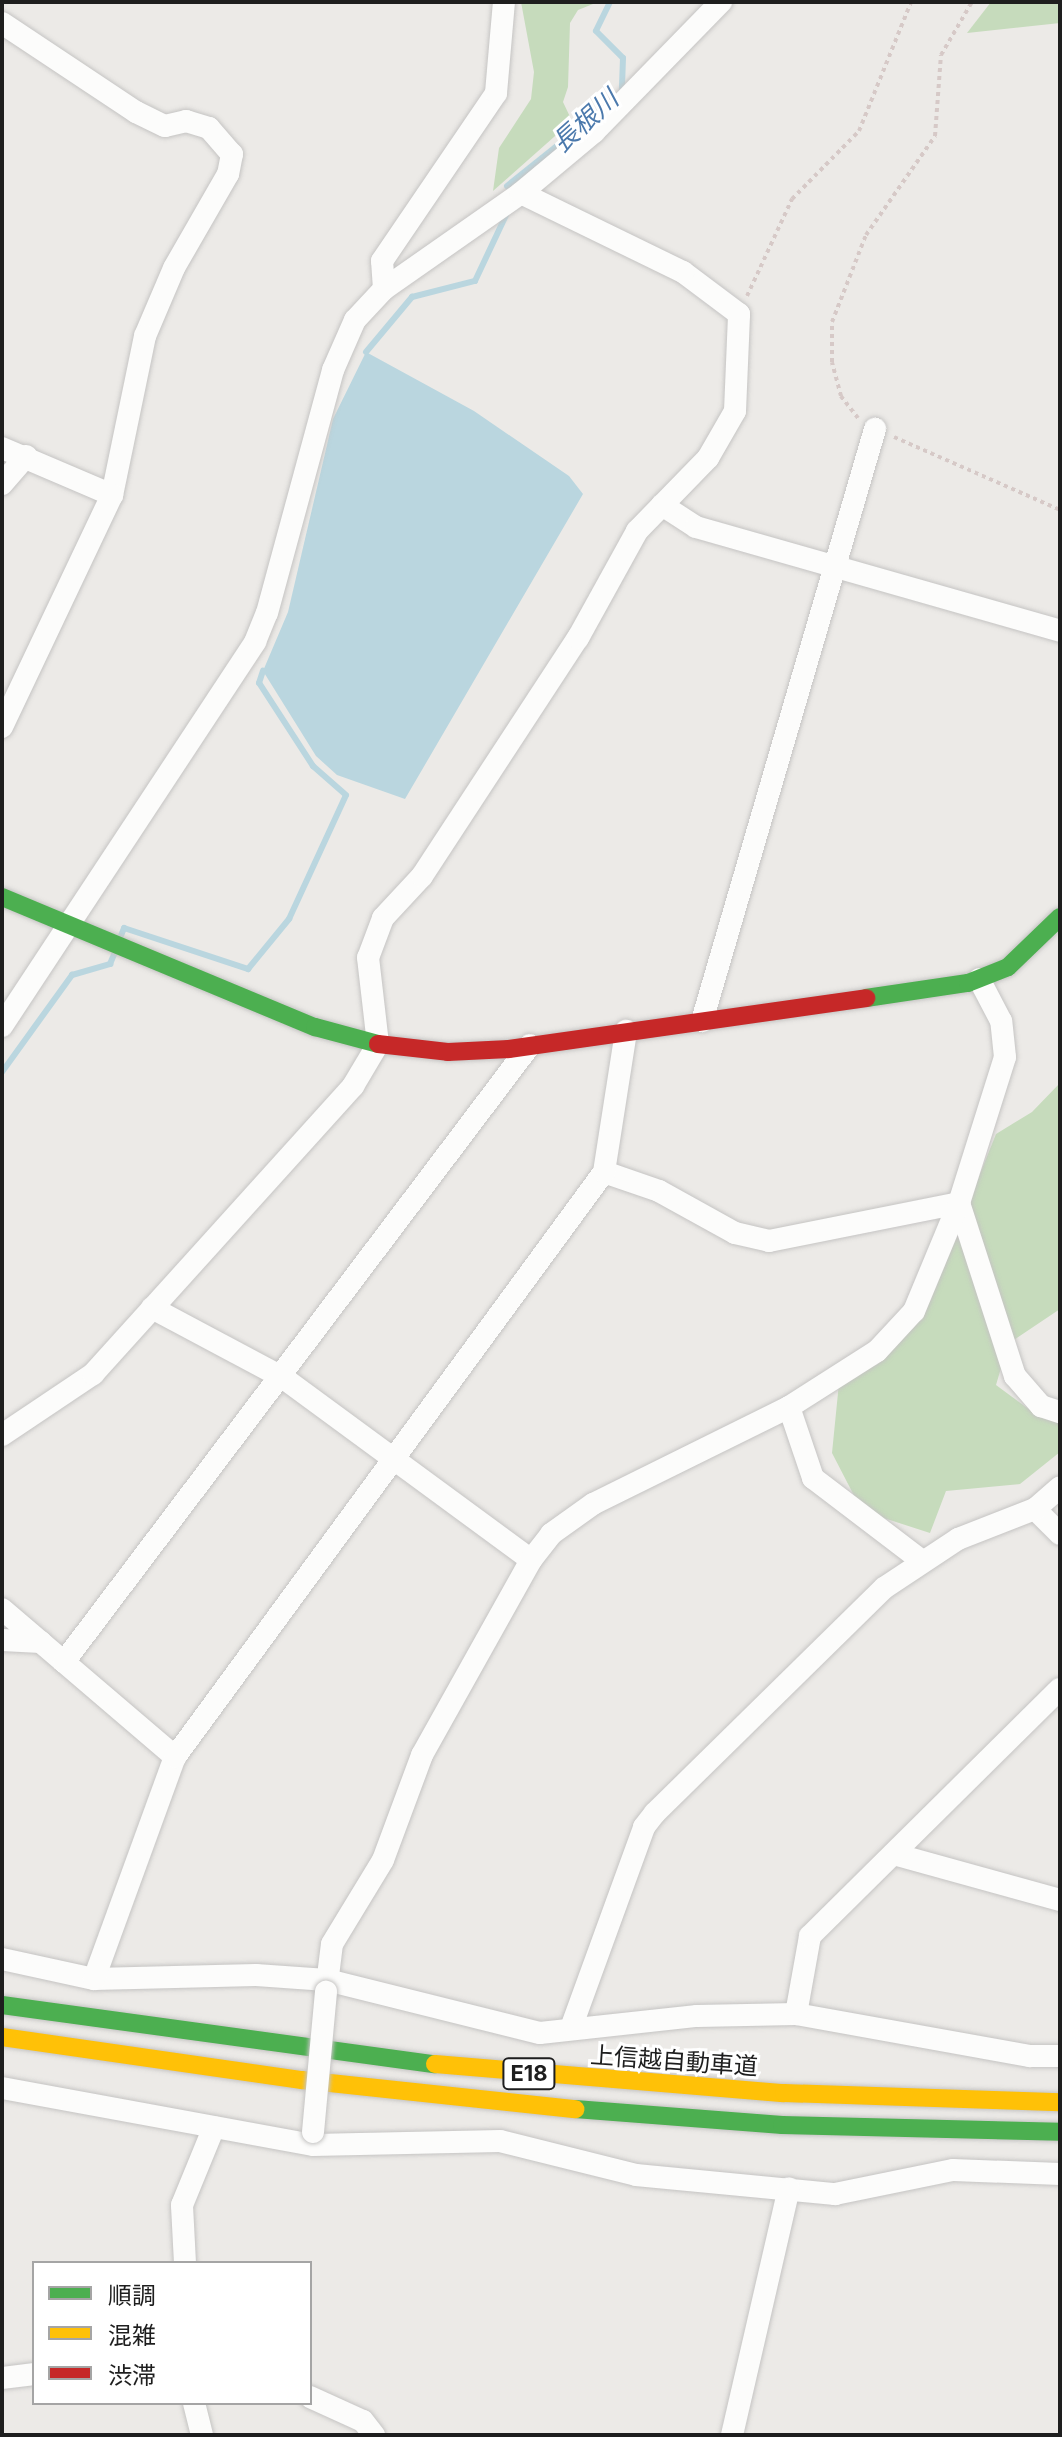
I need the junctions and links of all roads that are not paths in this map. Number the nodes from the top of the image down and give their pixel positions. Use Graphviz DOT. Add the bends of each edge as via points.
graph roads {
  1 [pos="504,2"];
  2 [pos="721,2"];
  3 [pos="2,23"];
  4 [pos="521,193"];
  5 [pos="384,289"];
  6 [pos="875,429"];
  7 [pos="2,448"];
  8 [pos="26,456"];
  9 [pos="2,484"];
  10 [pos="112,495"];
  11 [pos="662,505"];
  12 [pos="834,567"];
  13 [pos="1060,631"];
  14 [pos="2,727"];
  15 [pos="2,897"];
  16 [pos="1060,917"];
  17 [pos="67,923"];
  18 [pos="979,979"];
  19 [pos="702,1021"];
  20 [pos="2,1026"];
  21 [pos="626,1031"];
  22 [pos="378,1044"];
  23 [pos="530,1045"];
  24 [pos="604,1172"];
  25 [pos="959,1203"];
  26 [pos="152,1308"];
  27 [pos="282,1377"];
  28 [pos="789,1407"];
  29 [pos="1060,1412"];
  30 [pos="2,1435"];
  31 [pos="396,1456"];
  32 [pos="1060,1487"];
  33 [pos="1035,1509"];
  34 [pos="1060,1534"];
  35 [pos="531,1560"];
  36 [pos="922,1561"];
  37 [pos="2,1609"];
  38 [pos="2,1640"];
  39 [pos="41,1642"];
  40 [pos="64,1662"];
  41 [pos="1060,1689"];
  42 [pos="175,1757"];
  43 [pos="894,1854"];
  44 [pos="1060,1900"];
  45 [pos="2,1959"];
  46 [pos="94,1979"];
  47 [pos="327,1986"];
  48 [pos="2,2005"];
  49 [pos="796,2014"];
  50 [pos="571,2028"];
  51 [pos="2,2037"];
  52 [pos="1060,2056"];
  53 [pos="2,2088"];
  54 [pos="1060,2102"];
  55 [pos="214,2127"];
  56 [pos="1060,2132"];
  57 [pos="313,2138"];
  58 [pos="1060,2174"];
  59 [pos="789,2188"];
  60 [pos="185,2261"];
  61 [pos="32,2374"];
  62 [pos="2,2378"];
  63 [pos="312,2398"];
  64 [pos="194,2405"];
  65 [pos="202,2435"];
  66 [pos="374,2435"];
  67 [pos="732,2435"];
  1 -- 5 [label="street" via="496,93 382,261"];
  2 -- 4 [label="street" via="594,132"];
  3 -- 10 [label="street" via="136,112 165,126 186,121 209,128 232,154 228,174 174,268 145,336"];
  4 -- 5 [label="street"];
  4 -- 11 [label="street" via="683,272 739,314 735,411 708,458"];
  5 -- 17 [label="street" via="355,320 333,370 255,642"];
  6 -- 12 [label="street"];
  7 -- 8 [label="street"];
  8 -- 9 [label="street"];
  8 -- 10 [label="street"];
  10 -- 14 [label="street"];
  11 -- 12 [label="street" via="696,527"];
  11 -- 22 [label="street" via="637,531 578,638 422,876 383,918 368,958"];
  12 -- 13 [label="street"];
  12 -- 19 [label="street"];
  15 -- 17 [label="main road"];
  16 -- 18 [label="main road" via="1008,967"];
  17 -- 20 [label="street"];
  17 -- 22 [label="main road" via="315,1027"];
  18 -- 19 [label="main road"];
  18 -- 25 [label="street" via="1001,1021 1005,1057"];
  19 -- 21 [label="main road"];
  21 -- 23 [label="main road"];
  21 -- 24 [label="street"];
  22 -- 23 [label="main road" via="448,1052"];
  22 -- 26 [label="street" via="353,1086"];
  23 -- 27 [label="street"];
  24 -- 25 [label="street" via="659,1191 735,1233 769,1241"];
  24 -- 31 [label="street"];
  25 -- 28 [label="street" via="914,1311 877,1351"];
  25 -- 29 [label="street" via="1015,1376 1041,1406"];
  26 -- 27 [label="street"];
  26 -- 30 [label="street" via="93,1374"];
  27 -- 31 [label="street"];
  27 -- 40 [label="street"];
  28 -- 35 [label="street" via="593,1504 551,1534"];
  28 -- 36 [label="street" via="813,1478"];
  31 -- 35 [label="street"];
  31 -- 42 [label="street"];
  32 -- 33 [label="street"];
  33 -- 34 [label="street"];
  33 -- 36 [label="street" via="993,1522"];
  35 -- 47 [label="street" via="422,1755 383,1860 332,1944"];
  36 -- 50 [label="street" via="884,1588 644,1827"];
  37 -- 39 [label="street"];
  38 -- 39 [label="street"];
  39 -- 40 [label="street"];
  40 -- 42 [label="street"];
  41 -- 43 [label="street"];
  42 -- 46 [label="street"];
  43 -- 44 [label="street"];
  43 -- 49 [label="street" via="810,1936"];
  45 -- 46 [label="street"];
  46 -- 47 [label="street" via="256,1975"];
  47 -- 50 [label="street" via="513,2030"];
  47 -- 57 [label="street, bridge"];
  48 -- 54 [label="main road, 上信越自動車道 / E18" via="258,2044 538,2075 784,2093"];
  49 -- 50 [label="street" via="697,2016"];
  49 -- 52 [label="street" via="1030,2056"];
  51 -- 56 [label="main road, E18" via="302,2080 537,2106 798,2125"];
  53 -- 55 [label="street"];
  55 -- 57 [label="street"];
  55 -- 60 [label="street" via="182,2205"];
  57 -- 59 [label="street" via="500,2141 636,2175"];
  58 -- 59 [label="street" via="953,2170 835,2194"];
  59 -- 67 [label="street"];
  61 -- 62 [label="street"];
  63 -- 66 [label="street" via="363,2421"];
  64 -- 65 [label="street"];
}
